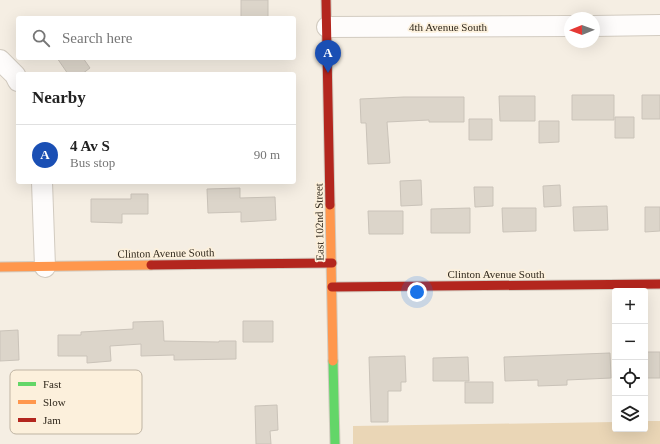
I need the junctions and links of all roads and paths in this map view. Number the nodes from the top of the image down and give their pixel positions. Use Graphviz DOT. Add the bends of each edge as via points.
graph roads {
  1 [pos="326,0"];
  2 [pos="660,25"];
  3 [pos="564,26"];
  4 [pos="600,26"];
  5 [pos="327,27"];
  6 [pos="0,60"];
  7 [pos="16,77"];
  8 [pos="42,184"];
  9 [pos="332,263"];
  10 [pos="0,267"];
  11 [pos="45,267"];
  12 [pos="660,284"];
  13 [pos="332,287"];
  14 [pos="335,444"];
  1 -- 5 [label="street, East 102nd Street"];
  2 -- 4 [label="street"];
  3 -- 5 [label="street, 4th Avenue South"];
  5 -- 9 [label="street, East 102nd Street"];
  6 -- 7 [label="street"];
  8 -- 11 [label="street"];
  9 -- 11 [label="street, Clinton Avenue South"];
  9 -- 13 [label="street, East 102nd Street"];
  10 -- 11 [label="street, Clinton Avenue South"];
  12 -- 13 [label="street, Clinton Avenue South"];
  13 -- 14 [label="street, East 102nd Street"];
}
